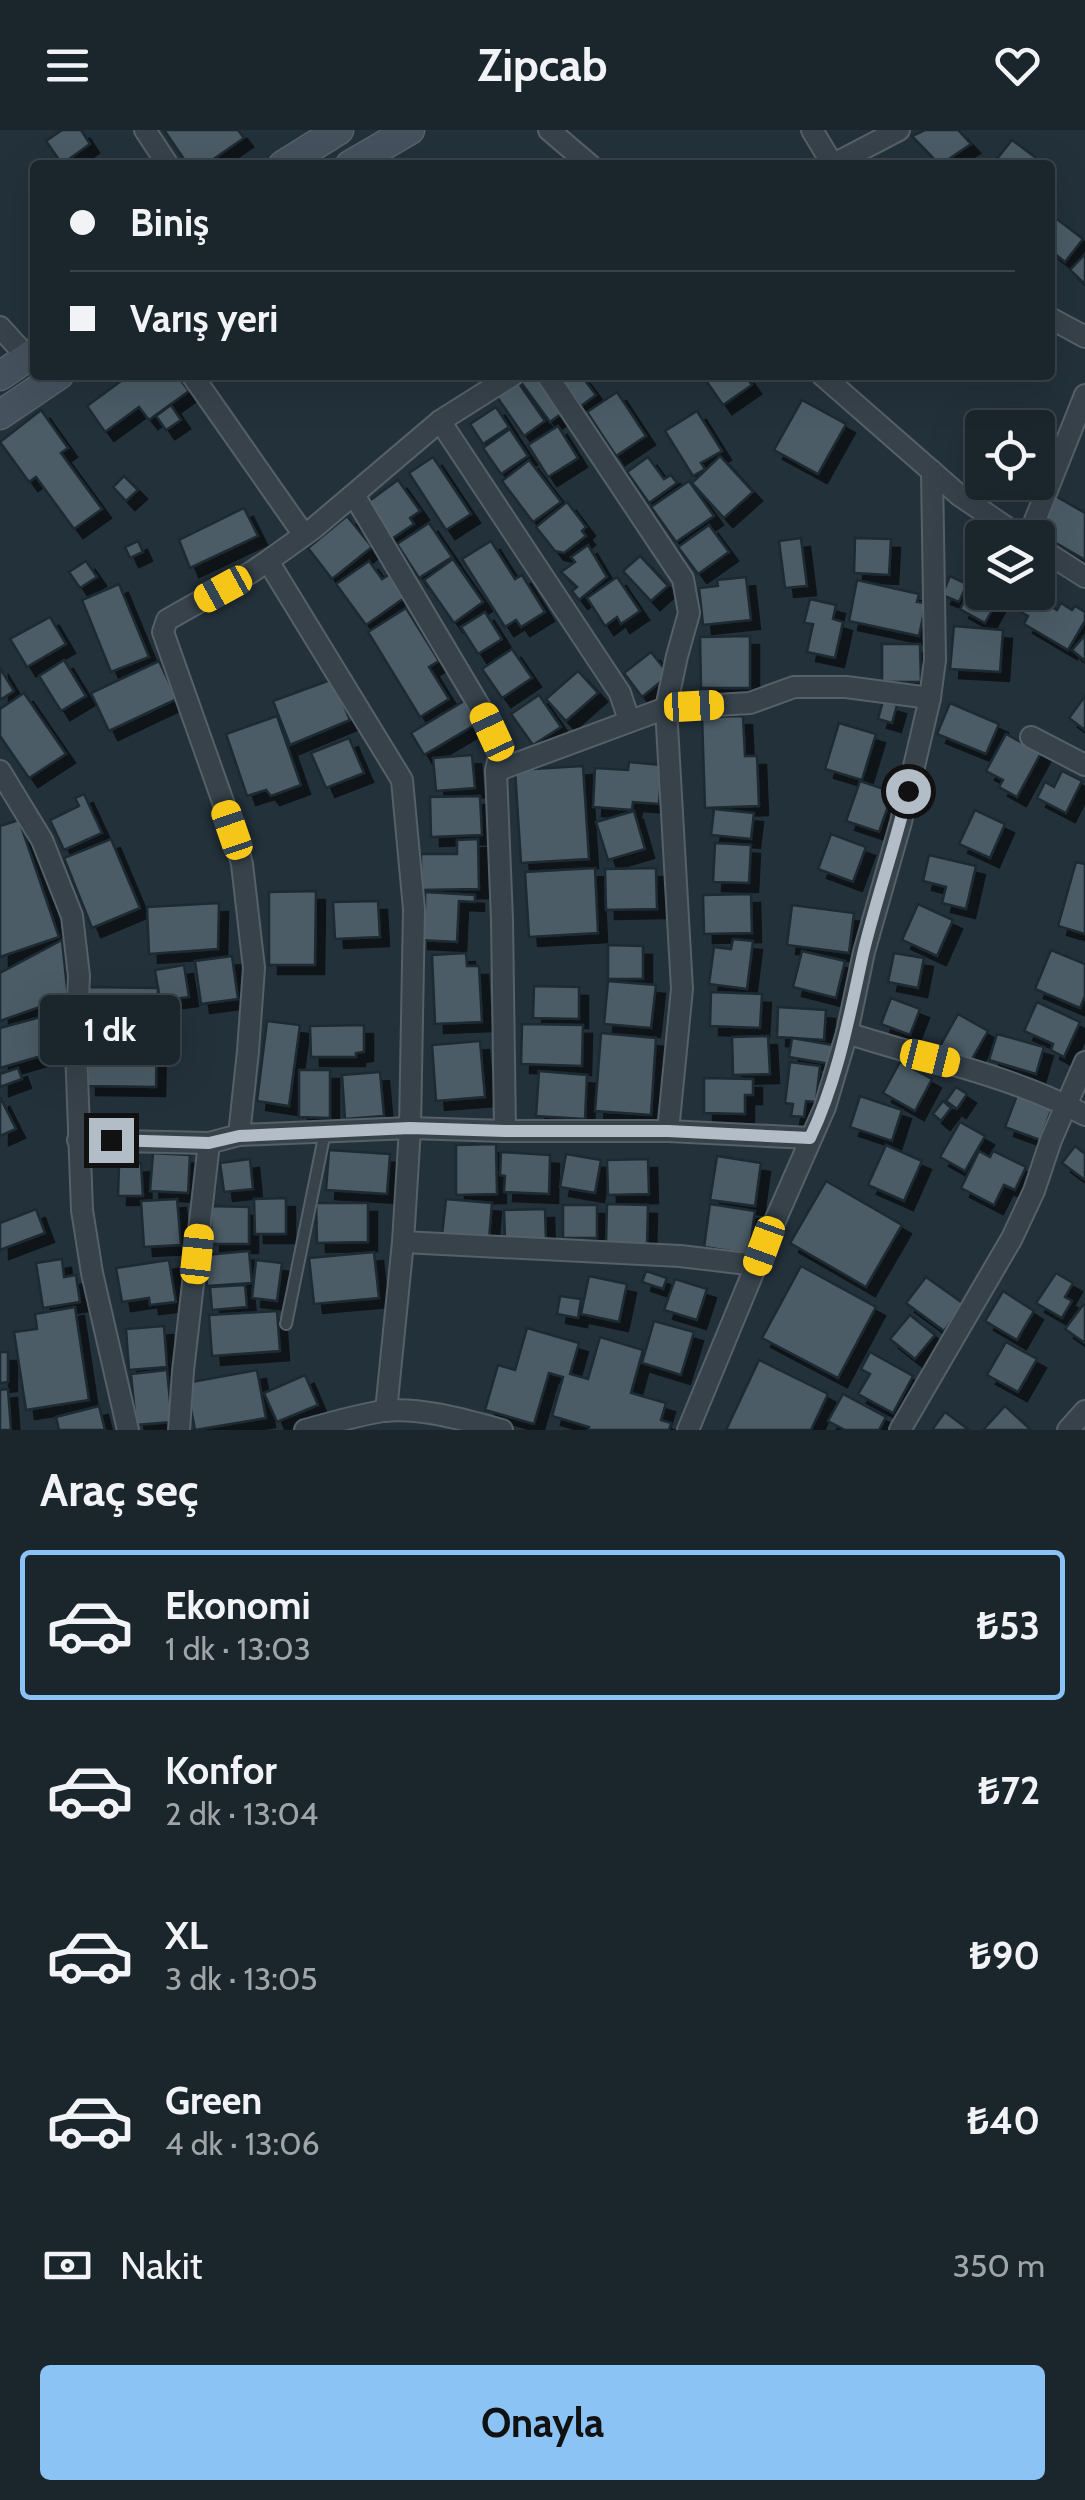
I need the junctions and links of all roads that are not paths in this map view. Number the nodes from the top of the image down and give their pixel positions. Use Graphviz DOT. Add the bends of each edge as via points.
graph roads {
  1 [pos="145,130"];
  2 [pos="338,130"];
  3 [pos="410,130"];
  4 [pos="550,130"];
  5 [pos="812,130"];
  6 [pos="898,130"];
  7 [pos="165,160"];
  8 [pos="291,160"];
  9 [pos="359,160"];
  10 [pos="584,160"];
  11 [pos="829,160"];
  12 [pos="841,160"];
  13 [pos="1055,321"];
  14 [pos="0,327"];
  15 [pos="1085,337"];
  16 [pos="30,354"];
  17 [pos="30,356"];
  18 [pos="0,376"];
  19 [pos="52,380"];
  20 [pos="195,380"];
  21 [pos="505,380"];
  22 [pos="550,380"];
  23 [pos="828,380"];
  24 [pos="1085,396"];
  25 [pos="0,415"];
  26 [pos="440,421"];
  27 [pos="932,471"];
  28 [pos="354,494"];
  29 [pos="998,520"];
  30 [pos="1033,520"];
  31 [pos="304,536"];
  32 [pos="1055,558"];
  33 [pos="268,561"];
  34 [pos="1085,577"];
  35 [pos="930,698"];
  36 [pos="666,708"];
  37 [pos="629,720"];
  38 [pos="1031,738"];
  39 [pos="1085,766"];
  40 [pos="0,771"];
  41 [pos="496,771"];
  42 [pos="847,1033"];
  43 [pos="1085,1062"];
  44 [pos="1076,1110"];
  45 [pos="410,1128"];
  46 [pos="505,1131"];
  47 [pos="668,1131"];
  48 [pos="326,1132"];
  49 [pos="239,1136"];
  50 [pos="810,1138"];
  51 [pos="78,1140"];
  52 [pos="209,1143"];
  53 [pos="403,1242"];
  54 [pos="756,1265"];
  55 [pos="286,1324"];
  56 [pos="386,1411"];
  57 [pos="341,1425"];
  58 [pos="128,1430"];
  59 [pos="179,1430"];
  60 [pos="305,1430"];
  61 [pos="502,1430"];
  62 [pos="688,1430"];
  63 [pos="900,1430"];
  1 -- 7 [label="street"];
  2 -- 8 [label="main road"];
  3 -- 9 [label="main road"];
  4 -- 10 [label="street"];
  5 -- 11 [label="street"];
  6 -- 12 [label="street"];
  13 -- 15 [label="street"];
  14 -- 16 [label="street"];
  17 -- 18 [label="main road"];
  19 -- 25 [label="main road"];
  20 -- 31 [label="street"];
  21 -- 26 [label="street"];
  22 -- 36 [label="street" via="684,579 690,612"];
  23 -- 27 [label="street"];
  24 -- 30 [label="street"];
  26 -- 28 [label="street"];
  26 -- 37 [label="street" via="620,693"];
  27 -- 29 [label="street"];
  27 -- 35 [label="street"];
  28 -- 31 [label="street"];
  28 -- 41 [label="street" via="480,707 500,751"];
  31 -- 33 [label="street"];
  32 -- 34 [label="street"];
  33 -- 45 [label="street" via="402,780 414,910"];
  33 -- 49 [label="street" via="167,620 163,632 242,864 254,968"];
  35 -- 36 [label="street" via="794,686 750,703"];
  35 -- 42 [label="street"];
  36 -- 37 [label="street"];
  36 -- 47 [label="street" via="682,989"];
  37 -- 41 [label="street"];
  38 -- 39 [label="street"];
  40 -- 51 [label="street" via="42,840 72,916 79,976"];
  41 -- 46 [label="street"];
  42 -- 44 [label="street" via="1007,1081"];
  42 -- 50 [label="street"];
  43 -- 44 [label="street"];
  44 -- 63 [label="street" via="1051,1140 1012,1238"];
  45 -- 46 [label="street"];
  45 -- 48 [label="street"];
  45 -- 53 [label="street"];
  46 -- 47 [label="street"];
  47 -- 50 [label="street"];
  48 -- 49 [label="street"];
  48 -- 55 [label="lane"];
  49 -- 52 [label="street"];
  50 -- 54 [label="street"];
  51 -- 52 [label="street"];
  51 -- 58 [label="street" via="92,1273"];
  52 -- 59 [label="street"];
  53 -- 54 [label="street"];
  53 -- 56 [label="street"];
  54 -- 62 [label="street"];
  56 -- 57 [label="street"];
  56 -- 61 [label="street"];
  57 -- 60 [label="street"];
}
